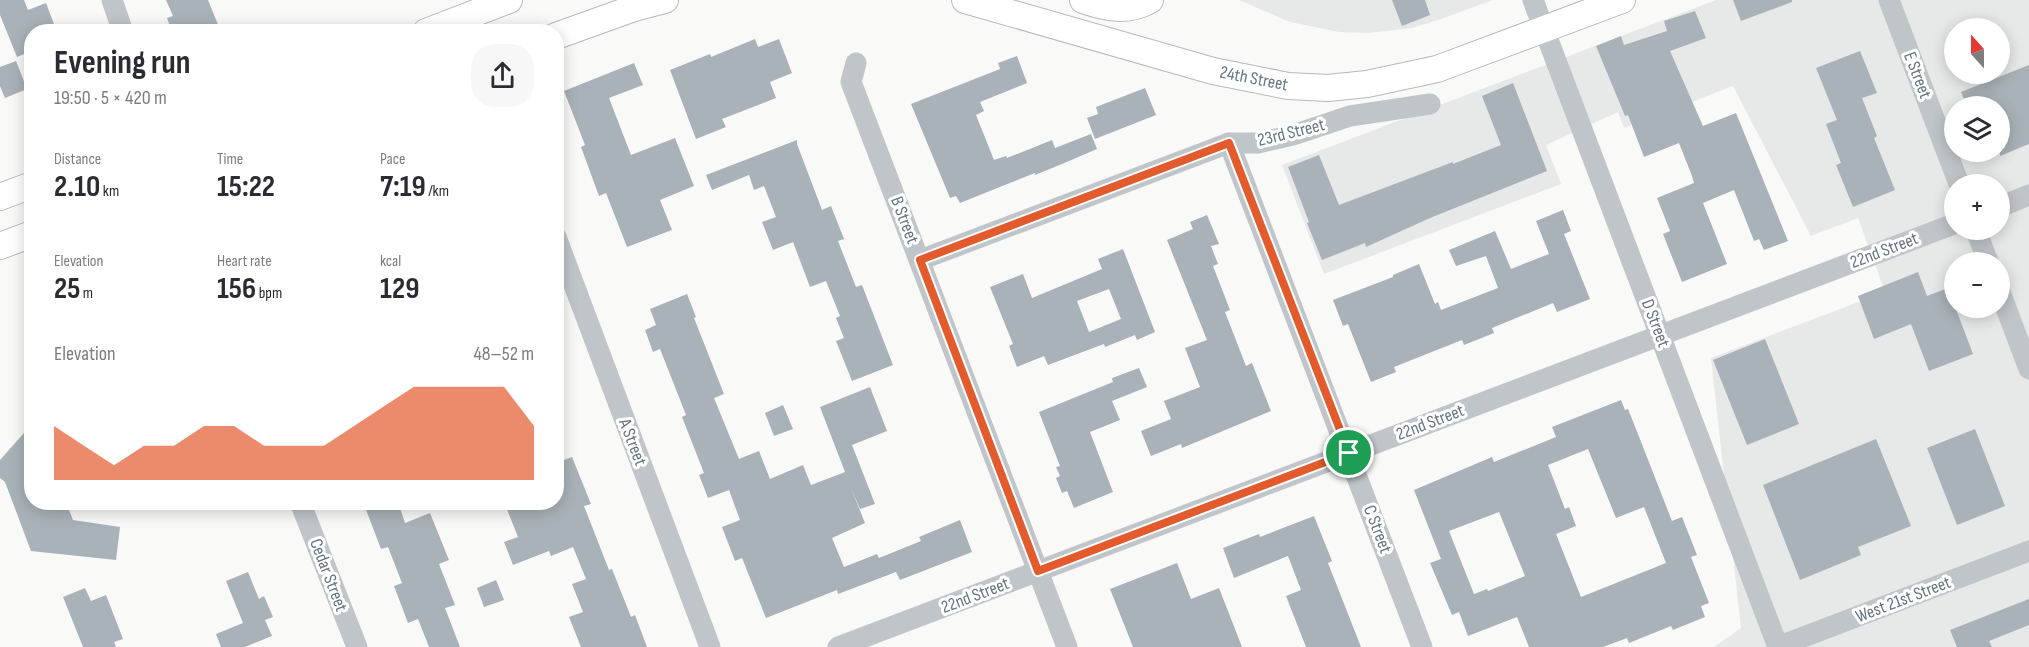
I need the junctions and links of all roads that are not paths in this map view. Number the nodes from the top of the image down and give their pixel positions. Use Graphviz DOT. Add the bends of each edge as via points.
graph roads {
  1 [pos="112,0"];
  2 [pos="509,0"];
  3 [pos="664,0"];
  4 [pos="965,0"];
  5 [pos="1083,0"];
  6 [pos="1150,0"];
  7 [pos="1533,0"];
  8 [pos="1622,0"];
  9 [pos="1889,0"];
  10 [pos="474,6"];
  11 [pos="120,24"];
  12 [pos="441,24"];
  13 [pos="1544,30"];
  14 [pos="564,33"];
  15 [pos="856,63"];
  16 [pos="1430,104"];
  17 [pos="1229,143"];
  18 [pos="1955,174"];
  19 [pos="24,188"];
  20 [pos="2029,195"];
  21 [pos="0,197"];
  22 [pos="2010,203"];
  23 [pos="1944,228"];
  24 [pos="24,237"];
  25 [pos="0,246"];
  26 [pos="564,258"];
  27 [pos="920,260"];
  28 [pos="2010,318"];
  29 [pos="1660,335"];
  30 [pos="2029,369"];
  31 [pos="1349,453"];
  32 [pos="303,510"];
  33 [pos="2029,551"];
  34 [pos="1038,571"];
  35 [pos="357,647"];
  36 [pos="710,647"];
  37 [pos="838,647"];
  38 [pos="1067,647"];
  39 [pos="1422,647"];
  40 [pos="1778,647"];
  1 -- 11 [label="street"];
  2 -- 10 [label="main road"];
  3 -- 14 [label="main road"];
  4 -- 13 [label="main road, 24th Street" via="1203,68 1288,86 1328,88 1411,75"];
  5 -- 6 [label="main road" via="1117,9"];
  7 -- 13 [label="street, D Street"];
  8 -- 13 [label="main road"];
  9 -- 18 [label="street, E Street"];
  10 -- 12 [label="main road"];
  13 -- 29 [label="street, D Street"];
  15 -- 27 [label="street, B Street" via="851,82"];
  16 -- 17 [label="street, 23rd Street" via="1350,116 1258,143"];
  17 -- 27 [label="street, 23rd Street"];
  17 -- 31 [label="street, C Street"];
  19 -- 21 [label="main road"];
  20 -- 22 [label="street"];
  23 -- 29 [label="street, 22nd Street"];
  24 -- 25 [label="main road"];
  26 -- 36 [label="street, A Street"];
  27 -- 34 [label="street, B Street"];
  28 -- 30 [label="street"];
  29 -- 31 [label="street, 22nd Street"];
  29 -- 40 [label="street, D Street"];
  31 -- 34 [label="street, 22nd Street"];
  31 -- 39 [label="street, C Street"];
  32 -- 35 [label="street, Cedar Street"];
  33 -- 40 [label="street, West 21st Street"];
  34 -- 37 [label="street, 22nd Street"];
  34 -- 38 [label="street, B Street"];
}
